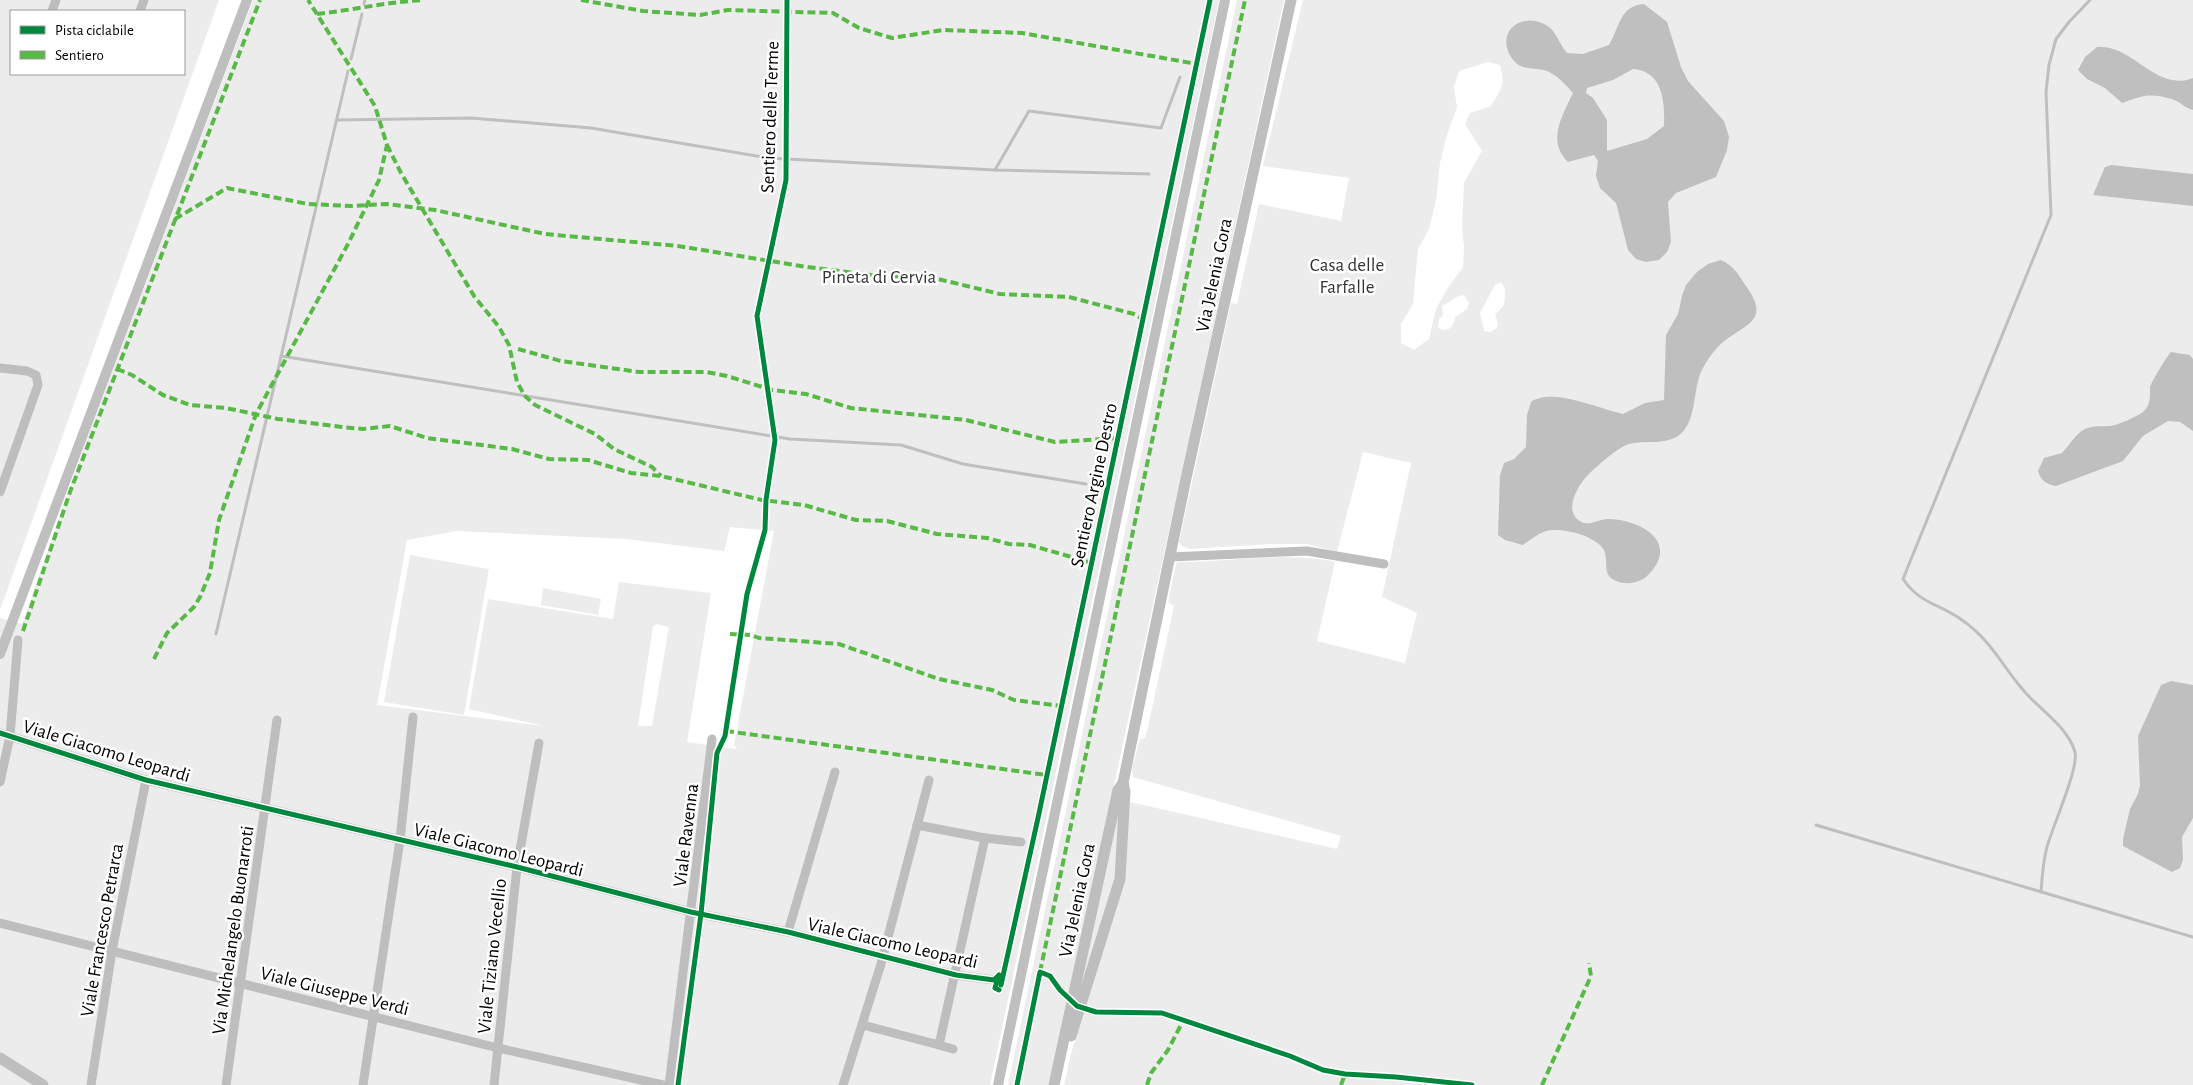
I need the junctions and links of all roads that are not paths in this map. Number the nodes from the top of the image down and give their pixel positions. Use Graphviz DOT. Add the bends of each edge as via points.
graph roads {
  1 [pos="1291,0"];
  2 [pos="0,368"];
  3 [pos="0,492"];
  4 [pos="1170,557"];
  5 [pos="1384,564"];
  6 [pos="18,640"];
  7 [pos="413,717"];
  8 [pos="278,720"];
  9 [pos="0,733"];
  10 [pos="10,736"];
  11 [pos="712,738"];
  12 [pos="539,743"];
  13 [pos="835,772"];
  14 [pos="146,780"];
  15 [pos="929,780"];
  16 [pos="0,782"];
  17 [pos="1123,783"];
  18 [pos="265,809"];
  19 [pos="917,825"];
  20 [pos="985,838"];
  21 [pos="400,840"];
  22 [pos="1021,842"];
  23 [pos="517,867"];
  24 [pos="691,912"];
  25 [pos="0,923"];
  26 [pos="788,932"];
  27 [pos="112,951"];
  28 [pos="882,958"];
  29 [pos="956,975"];
  30 [pos="994,980"];
  31 [pos="241,984"];
  32 [pos="373,1017"];
  33 [pos="863,1025"];
  34 [pos="940,1046"];
  35 [pos="498,1048"];
  36 [pos="953,1049"];
  37 [pos="0,1058"];
  38 [pos="44,1085"];
  39 [pos="91,1085"];
  40 [pos="226,1085"];
  41 [pos="363,1085"];
  42 [pos="494,1085"];
  43 [pos="663,1085"];
  44 [pos="669,1085"];
  45 [pos="843,1085"];
  46 [pos="1054,1085"];
  1 -- 4 [label="street, Via Jelenia Gora"];
  2 -- 3 [label="street" via="36,375 38,385"];
  4 -- 5 [label="street" via="1307,551"];
  4 -- 17 [label="street, Via Jelenia Gora"];
  6 -- 10 [label="street"];
  7 -- 21 [label="street"];
  8 -- 18 [label="street, Via Michelangelo Buonarroti"];
  9 -- 10 [label="street, Viale Giacomo Leopardi"];
  10 -- 14 [label="street, Viale Giacomo Leopardi"];
  10 -- 16 [label="street"];
  11 -- 24 [label="street, Viale Ravenna"];
  12 -- 23 [label="street, Viale Tiziano Vecellio"];
  13 -- 26 [label="street"];
  14 -- 18 [label="street, Viale Giacomo Leopardi"];
  14 -- 27 [label="street, Viale Francesco Petrarca"];
  15 -- 19 [label="street"];
  17 -- 46 [label="street, Via Jelenia Gora" via="1118,790"];
  17 -- 46 [label="street, Via Jelenia Gora" via="1120,879"];
  18 -- 21 [label="street, Viale Giacomo Leopardi"];
  18 -- 31 [label="street, Via Michelangelo Buonarroti"];
  19 -- 20 [label="street"];
  19 -- 28 [label="street"];
  20 -- 22 [label="street"];
  20 -- 29 [label="street"];
  21 -- 23 [label="street, Viale Giacomo Leopardi"];
  21 -- 32 [label="street"];
  23 -- 24 [label="street, Viale Giacomo Leopardi"];
  23 -- 35 [label="street, Viale Tiziano Vecellio"];
  24 -- 26 [label="street, Viale Giacomo Leopardi"];
  24 -- 44 [label="street, Viale Ravenna"];
  25 -- 27 [label="street, Viale Giuseppe Verdi"];
  26 -- 28 [label="street, Viale Giacomo Leopardi"];
  27 -- 31 [label="street, Viale Giuseppe Verdi"];
  27 -- 39 [label="street, Viale Francesco Petrarca"];
  28 -- 29 [label="street, Viale Giacomo Leopardi"];
  28 -- 33 [label="street"];
  29 -- 30 [label="street, Viale Giacomo Leopardi"];
  29 -- 34 [label="street"];
  31 -- 32 [label="street, Viale Giuseppe Verdi"];
  31 -- 40 [label="street, Via Michelangelo Buonarroti"];
  32 -- 35 [label="street, Viale Giuseppe Verdi"];
  32 -- 41 [label="street"];
  33 -- 34 [label="street"];
  33 -- 45 [label="street"];
  34 -- 36 [label="street"];
  35 -- 42 [label="street, Viale Tiziano Vecellio"];
  35 -- 43 [label="street, Viale Giuseppe Verdi"];
  37 -- 38 [label="street"];
}
